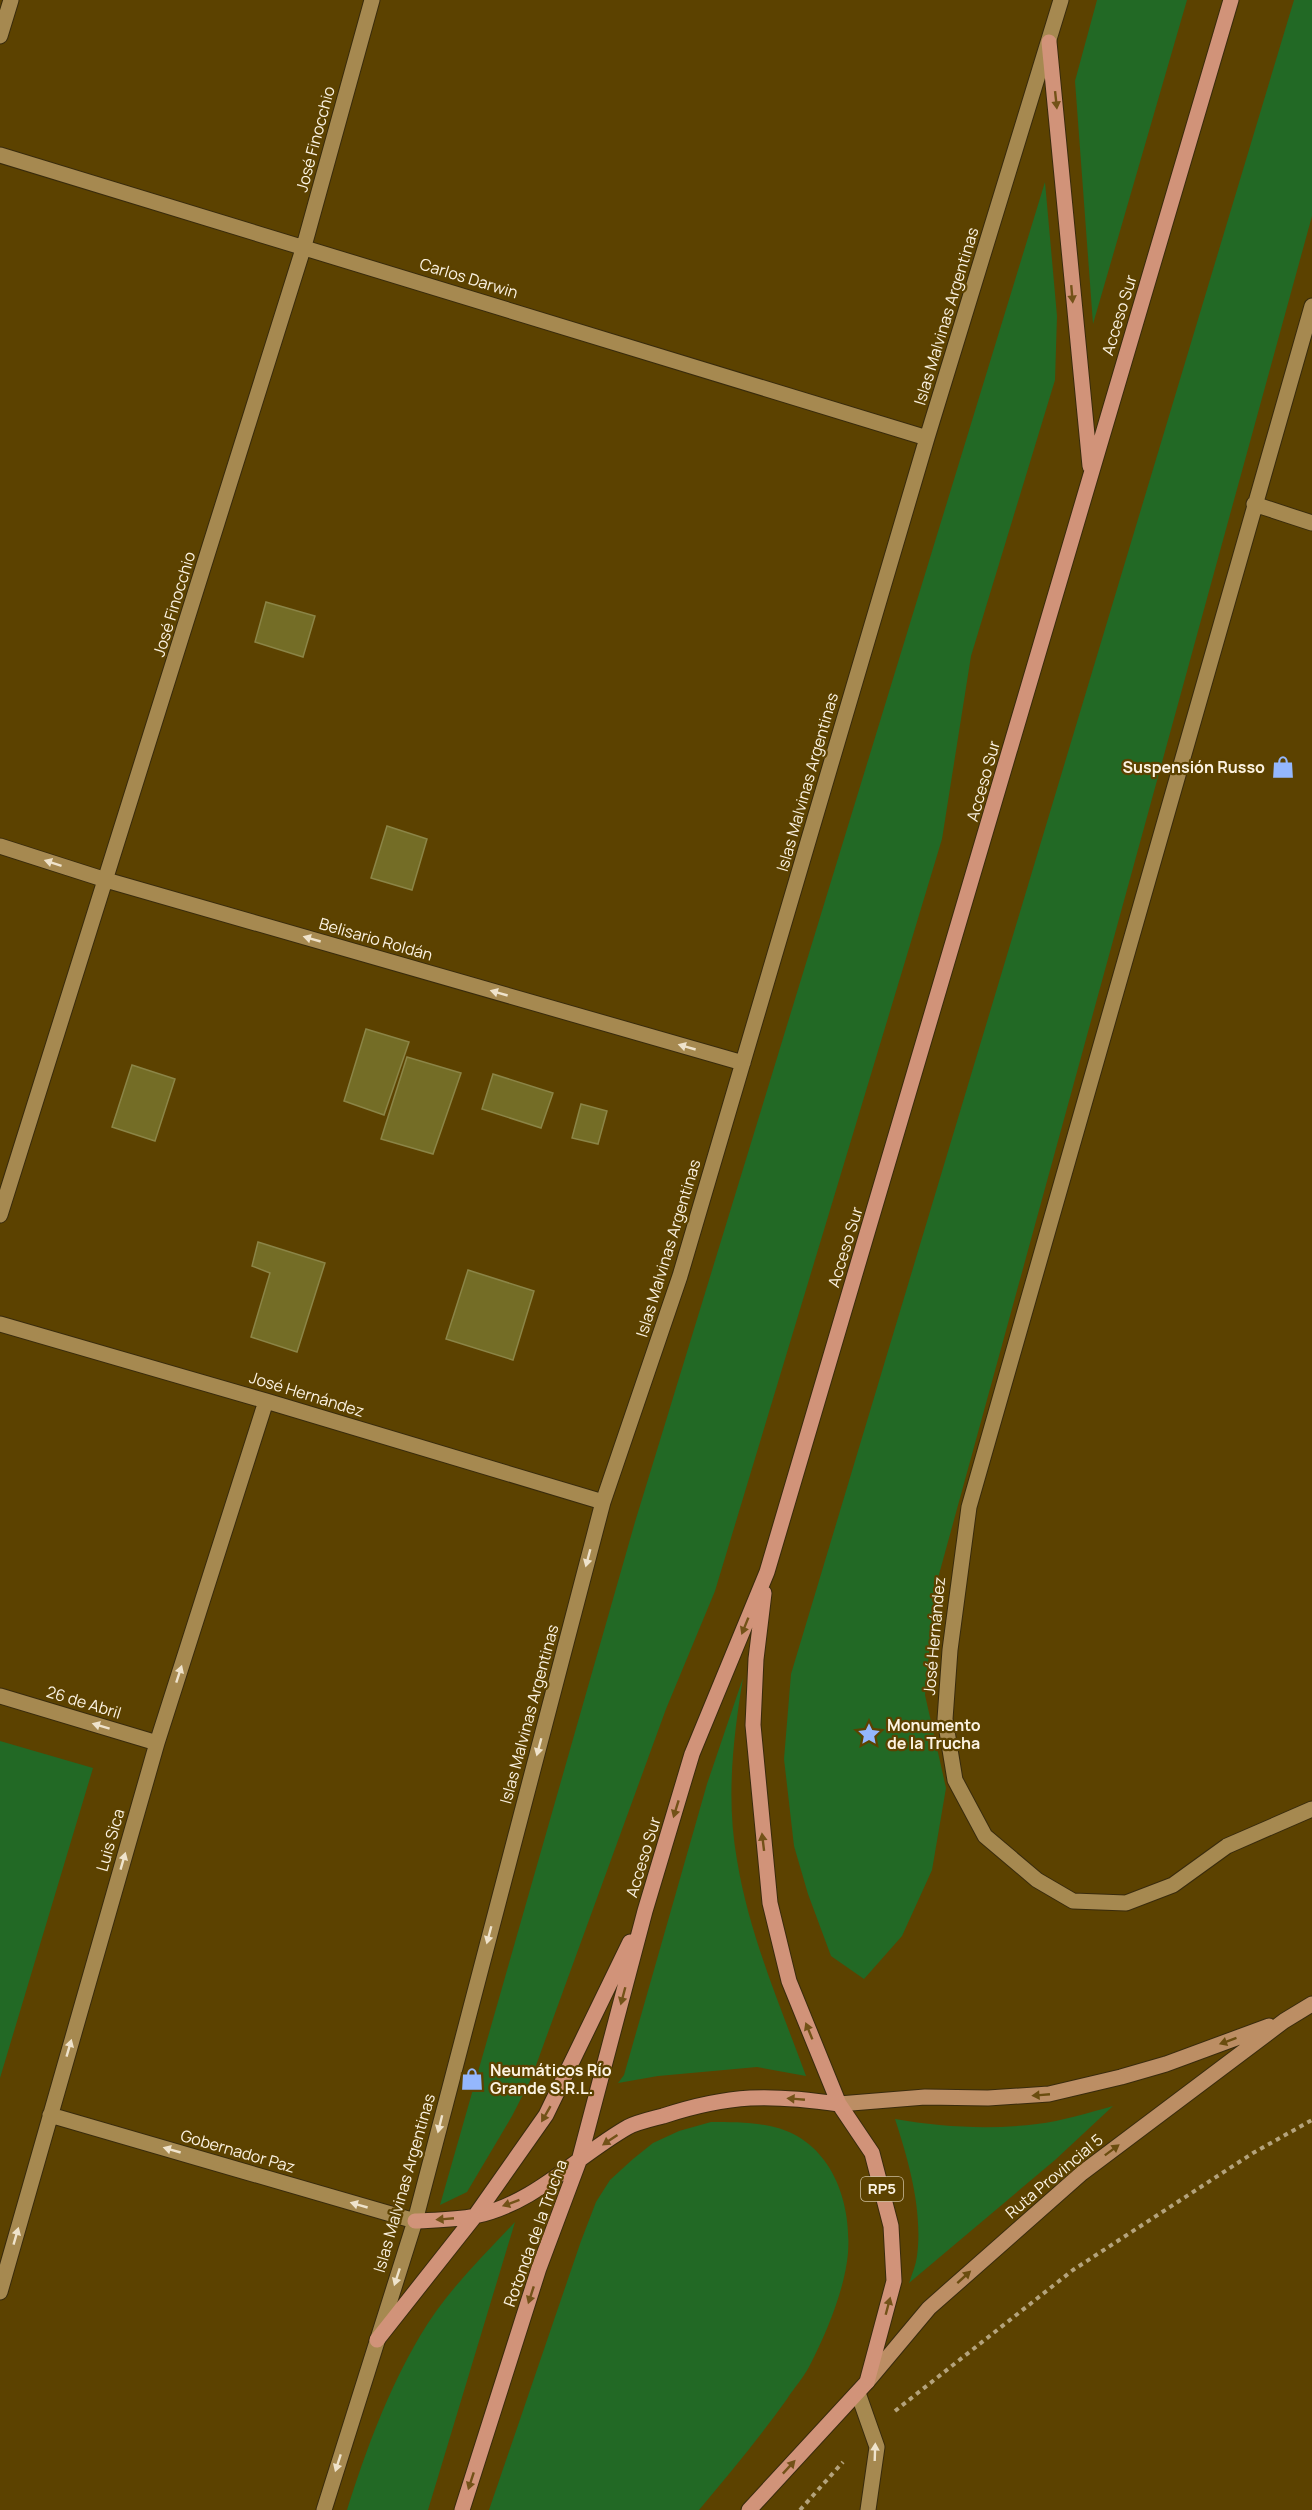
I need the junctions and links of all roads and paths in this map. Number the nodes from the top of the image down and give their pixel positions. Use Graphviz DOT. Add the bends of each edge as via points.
graph roads {
  1 [pos="11,0"];
  2 [pos="372,0"];
  3 [pos="1061,0"];
  4 [pos="1231,0"];
  5 [pos="0,36"];
  6 [pos="1049,42"];
  7 [pos="0,155"];
  8 [pos="304,246"];
  9 [pos="1312,306"];
  10 [pos="927,438"];
  11 [pos="1090,473"];
  12 [pos="1254,504"];
  13 [pos="1312,523"];
  14 [pos="0,846"];
  15 [pos="106,880"];
  16 [pos="743,1063"];
  17 [pos="0,1215"];
  18 [pos="0,1324"];
  19 [pos="266,1401"];
  20 [pos="603,1502"];
  21 [pos="767,1572"];
  22 [pos="0,1696"];
  23 [pos="157,1743"];
  24 [pos="1312,1809"];
  25 [pos="645,1911"];
  26 [pos="1312,2004"];
  27 [pos="1284,2021"];
  28 [pos="839,2104"];
  29 [pos="50,2115"];
  30 [pos="1312,2120"];
  31 [pos="579,2161"];
  32 [pos="475,2216"];
  33 [pos="415,2221"];
  34 [pos="0,2292"];
  35 [pos="377,2340"];
  36 [pos="863,2387"];
  37 [pos="871,2430"];
  38 [pos="324,2510"];
  39 [pos="462,2510"];
  40 [pos="749,2510"];
  41 [pos="800,2510"];
  42 [pos="868,2510"];
  1 -- 5 [label="street"];
  2 -- 8 [label="street, José Finocchio"];
  3 -- 6 [label="street, Islas Malvinas Argentinas"];
  4 -- 11 [label="main road, Acceso Sur"];
  6 -- 10 [label="street, Islas Malvinas Argentinas"];
  6 -- 11 [label="main road, one-way"];
  7 -- 8 [label="street, Carlos Darwin"];
  8 -- 10 [label="street, Carlos Darwin"];
  8 -- 15 [label="street, José Finocchio"];
  9 -- 12 [label="street"];
  10 -- 16 [label="street, Islas Malvinas Argentinas"];
  11 -- 21 [label="main road, Acceso Sur"];
  12 -- 13 [label="street"];
  12 -- 24 [label="street, José Hernández" via="969,1507 959,1567 945,1719 955,1780 985,1836 1037,1880 1073,1901 1126,1903 1173,1884 1227,1846"];
  15 -- 14 [label="street, Belisario Roldán, one-way"];
  16 -- 15 [label="street, Belisario Roldán, one-way"];
  15 -- 17 [label="street, José Finocchio"];
  16 -- 20 [label="street, Islas Malvinas Argentinas" via="680,1276"];
  18 -- 19 [label="street, José Hernández"];
  19 -- 20 [label="street, José Hernández"];
  23 -- 19 [label="street, Luis Sica, one-way"];
  20 -- 33 [label="street, Islas Malvinas Argentinas, one-way"];
  21 -- 25 [label="main road, Acceso Sur, one-way" via="693,1754"];
  28 -- 21 [label="main road, Acceso Sur, one-way" via="789,1981 770,1903 753,1725 756,1659"];
  23 -- 22 [label="street, 26 de Abril, one-way"];
  29 -- 23 [label="street, Luis Sica, one-way"];
  25 -- 31 [label="main road, Acceso Sur, one-way"];
  25 -- 32 [label="main road, one-way" via="546,2115"];
  26 -- 27 [label="main road, Ruta Provincial 5 / RP5"];
  27 -- 28 [label="main road, Ruta Provincial 5 / RP5, one-way" via="1166,2064 1049,2094"];
  36 -- 27 [label="main road, Ruta Provincial 5 / RP5, one-way" via="929,2308 1082,2173"];
  28 -- 31 [label="main road, Rotonda de la Trucha / RP5, one-way" via="752,2096 720,2100 630,2126"];
  36 -- 28 [label="main road, RP5, one-way" via="894,2281 891,2226 872,2153"];
  33 -- 29 [label="street, Gobernador Paz, one-way"];
  34 -- 29 [label="street, Luis Sica, one-way"];
  30 -- 37 [label="path" via="1253,2153 1073,2270"];
  31 -- 32 [label="main road, one-way" via="519,2200"];
  31 -- 39 [label="main road, Rotonda de la Trucha, one-way" via="539,2268"];
  32 -- 33 [label="main road, one-way"];
  32 -- 35 [label="main road"];
  33 -- 35 [label="street, Islas Malvinas Argentinas, one-way"];
  35 -- 38 [label="street, Islas Malvinas Argentinas, one-way"];
  36 -- 37 [label="street"];
  40 -- 36 [label="main road, RP5, one-way"];
  37 -- 41 [label="path"];
  42 -- 37 [label="street, one-way" via="877,2447"];
}
